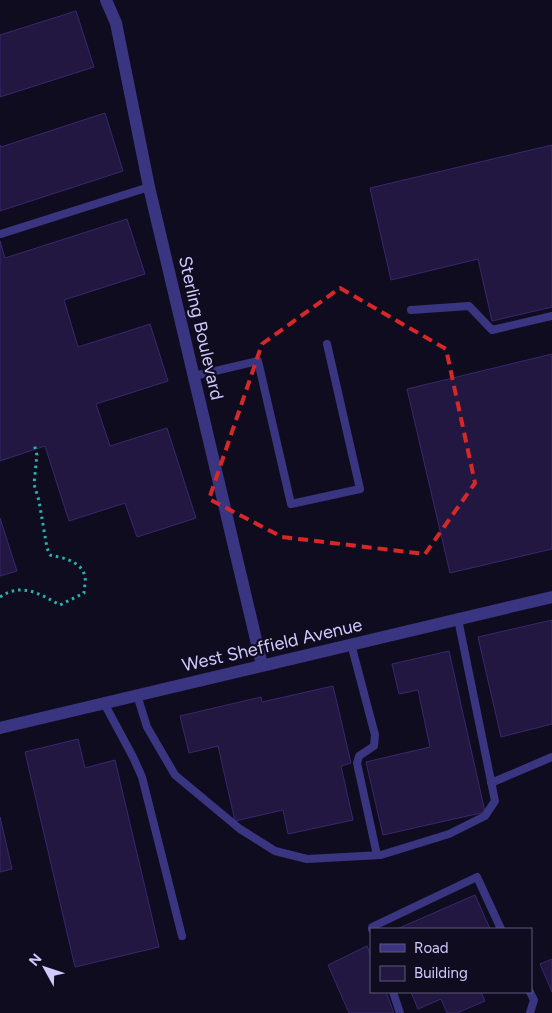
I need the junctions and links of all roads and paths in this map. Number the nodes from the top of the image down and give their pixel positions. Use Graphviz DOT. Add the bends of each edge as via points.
graph roads {
  1 [pos="106,0"];
  2 [pos="149,187"];
  3 [pos="1,234"];
  4 [pos="411,310"];
  5 [pos="552,316"];
  6 [pos="327,344"];
  7 [pos="194,376"];
  8 [pos="34,444"];
  9 [pos="0,597"];
  10 [pos="552,597"];
  11 [pos="458,619"];
  12 [pos="351,644"];
  13 [pos="262,665"];
  14 [pos="137,695"];
  15 [pos="104,703"];
  16 [pos="0,728"];
  17 [pos="552,757"];
  18 [pos="492,783"];
  19 [pos="377,855"];
  20 [pos="372,928"];
  21 [pos="501,928"];
  22 [pos="182,936"];
  23 [pos="393,993"];
  24 [pos="530,993"];
  25 [pos="400,1013"];
  26 [pos="530,1013"];
  1 -- 2 [label="street, Sterling Boulevard" via="116,23"];
  2 -- 3 [label="lane"];
  2 -- 7 [label="street, Sterling Boulevard"];
  4 -- 5 [label="lane" via="469,306 492,330"];
  6 -- 7 [label="lane" via="360,489 291,504 258,361"];
  7 -- 13 [label="street, Sterling Boulevard"];
  8 -- 9 [label="path" via="37,455 34,484 47,548 50,554 66,558 80,567 85,577 84,593 60,604 25,589"];
  10 -- 11 [label="street, West Sheffield Avenue"];
  11 -- 12 [label="street, West Sheffield Avenue"];
  11 -- 18 [label="lane"];
  12 -- 13 [label="street, West Sheffield Avenue"];
  12 -- 19 [label="lane" via="376,735 374,746 360,756 357,763"];
  13 -- 14 [label="street, West Sheffield Avenue"];
  14 -- 15 [label="street, West Sheffield Avenue"];
  14 -- 19 [label="lane" via="146,727 175,775 240,829 276,851 307,859"];
  15 -- 16 [label="street, West Sheffield Avenue"];
  15 -- 22 [label="lane" via="142,776"];
  17 -- 18 [label="lane"];
  18 -- 19 [label="lane" via="495,801 485,816 449,834"];
  20 -- 21 [label="lane" via="477,877"];
  23 -- 25 [label="lane"];
  24 -- 26 [label="lane" via="534,1000"];
}
